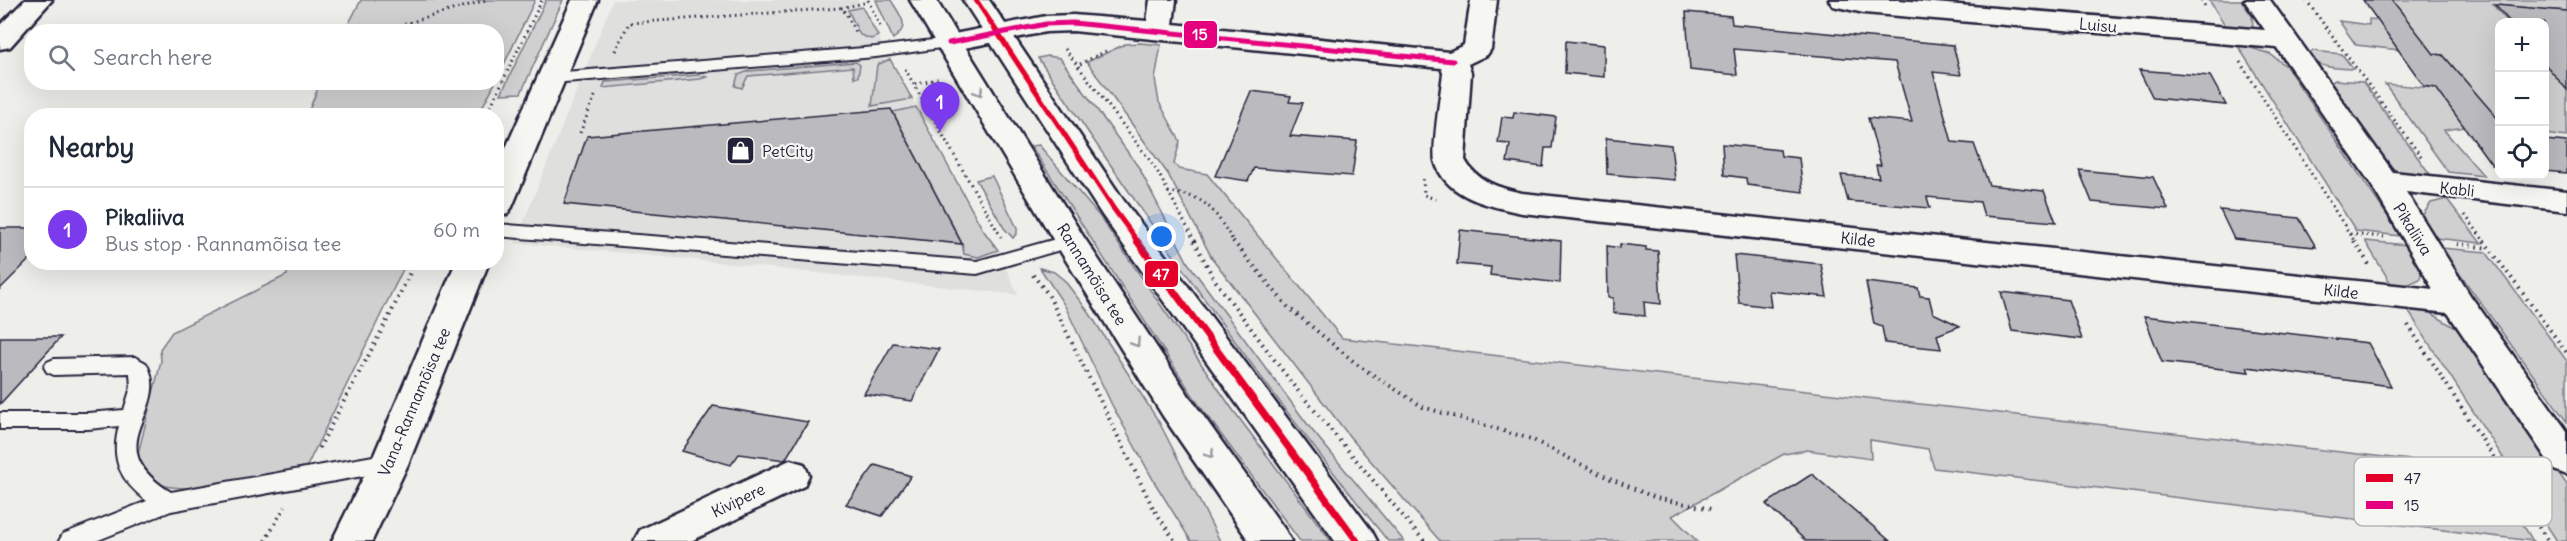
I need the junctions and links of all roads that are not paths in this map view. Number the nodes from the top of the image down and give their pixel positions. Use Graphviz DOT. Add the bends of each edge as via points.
graph roads {
  1 [pos="39,0"];
  2 [pos="585,0"];
  3 [pos="923,0"];
  4 [pos="976,0"];
  5 [pos="1163,0"];
  6 [pos="1484,0"];
  7 [pos="1842,0"];
  8 [pos="2257,0"];
  9 [pos="1159,31"];
  10 [pos="998,33"];
  11 [pos="2283,40"];
  12 [pos="0,41"];
  13 [pos="949,43"];
  14 [pos="1453,61"];
  15 [pos="552,78"];
  16 [pos="2383,180"];
  17 [pos="504,189"];
  18 [pos="2567,201"];
  19 [pos="504,231"];
  20 [pos="1070,241"];
  21 [pos="470,270"];
  22 [pos="2458,303"];
  23 [pos="54,367"];
  24 [pos="132,417"];
  25 [pos="0,421"];
  26 [pos="2567,460"];
  27 [pos="390,462"];
  28 [pos="790,475"];
  29 [pos="168,502"];
  30 [pos="71,541"];
  31 [pos="352,541"];
  32 [pos="654,541"];
  33 [pos="1271,541"];
  34 [pos="1357,541"];
  1 -- 12 [label="street"];
  2 -- 15 [label="street"];
  3 -- 13 [label="street, Rannamõisa tee"];
  4 -- 10 [label="street"];
  5 -- 9 [label="street"];
  6 -- 14 [label="street" via="1477,49"];
  7 -- 11 [label="street, Luisu"];
  8 -- 11 [label="street, Pikaliiva"];
  9 -- 10 [label="street" via="1073,23"];
  9 -- 14 [label="street"];
  10 -- 13 [label="street"];
  10 -- 34 [label="street" via="1113,208"];
  11 -- 16 [label="street, Pikaliiva"];
  13 -- 15 [label="lane" via="888,43"];
  13 -- 20 [label="street, Rannamõisa tee, one-way"];
  14 -- 22 [label="street, Kilde" via="1457,73 1450,160 1459,178 1490,196 1522,203"];
  15 -- 17 [label="street"];
  16 -- 18 [label="street, Kabli"];
  16 -- 22 [label="street, Pikaliiva"];
  19 -- 20 [label="lane" via="976,268"];
  20 -- 33 [label="street, Rannamõisa tee, one-way" via="1176,406"];
  21 -- 27 [label="street, Vana-Rannamõisa tee"];
  22 -- 26 [label="street, Pikaliiva"];
  23 -- 24 [label="lane" via="135,365 143,380"];
  24 -- 25 [label="lane"];
  24 -- 29 [label="lane" via="126,455 130,475"];
  27 -- 29 [label="lane"];
  27 -- 31 [label="street, Vana-Rannamõisa tee"];
  28 -- 32 [label="street, Kivipere"];
  29 -- 30 [label="lane"];
}
